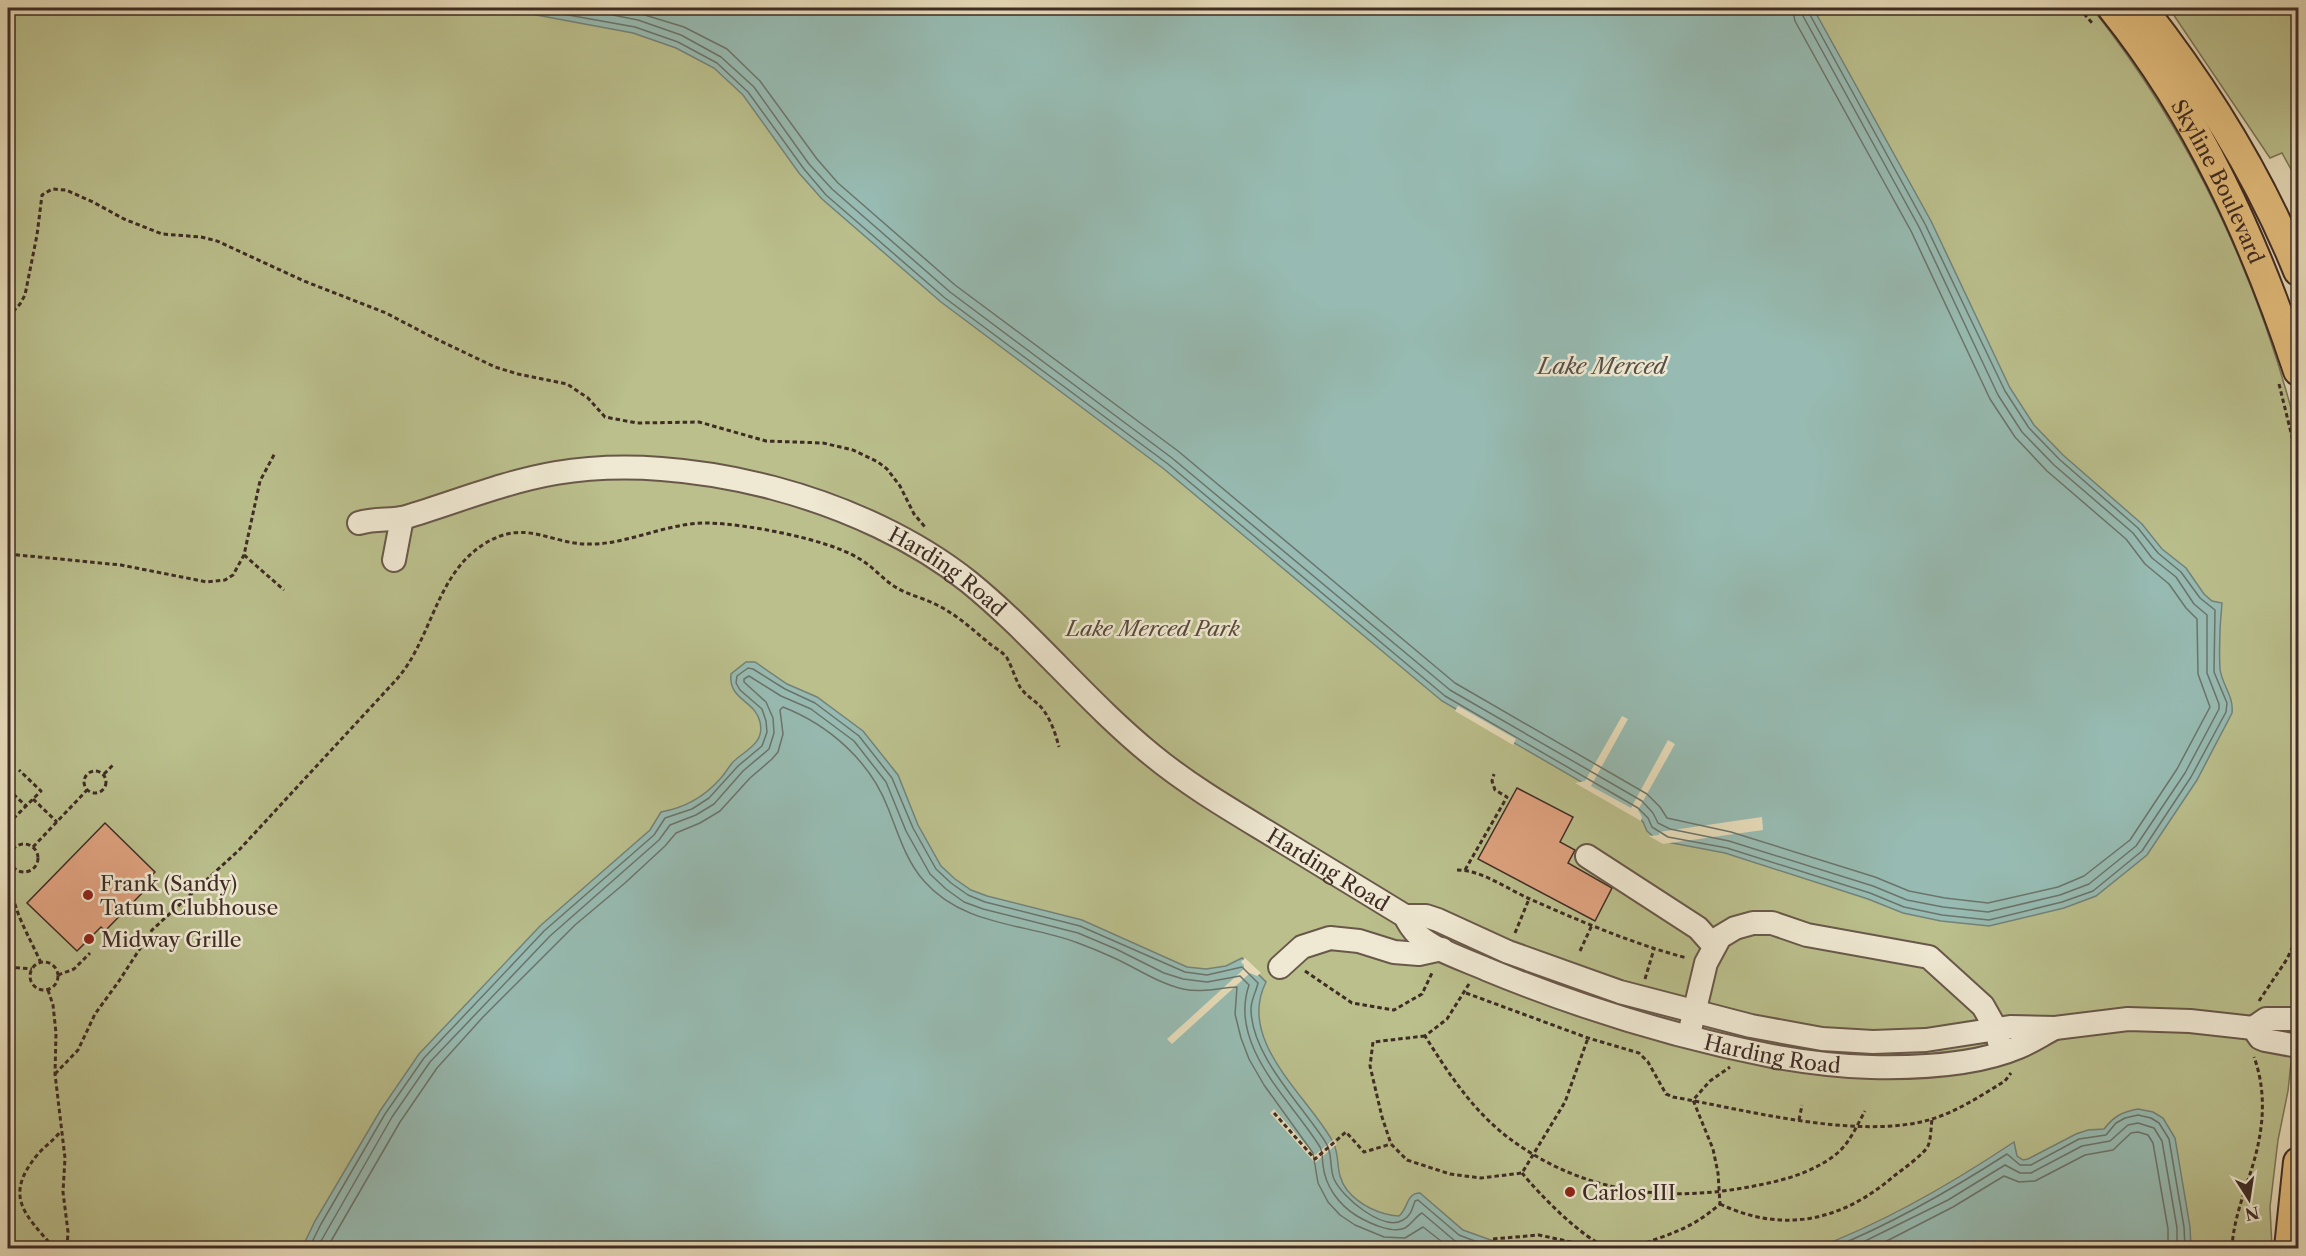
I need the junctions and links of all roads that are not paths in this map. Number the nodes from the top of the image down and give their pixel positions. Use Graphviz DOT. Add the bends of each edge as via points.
graph roads {
  1 [pos="2142,8"];
  2 [pos="2106,20"];
  3 [pos="2298,271"];
  4 [pos="2288,375"];
  5 [pos="402,518"];
  6 [pos="359,523"];
  7 [pos="394,560"];
  8 [pos="1587,856"];
  9 [pos="1405,916"];
  10 [pos="1442,949"];
  11 [pos="1710,954"];
  12 [pos="1286,963"];
  13 [pos="1695,1012"];
  14 [pos="2298,1019"];
  15 [pos="2254,1020"];
  16 [pos="2055,1028"];
  17 [pos="1996,1029"];
  18 [pos="1689,1036"];
  19 [pos="2298,1047"];
  20 [pos="2010,1050"];
  21 [pos="2298,1162"];
  22 [pos="2289,1248"];
  1 -- 3 [label="main road, Skyline Boulevard" via="2236,147"];
  2 -- 4 [label="main road, Skyline Boulevard" via="2150,57 2221,179 2263,273"];
  5 -- 6 [label="street, Harding Road"];
  5 -- 7 [label="street"];
  5 -- 9 [label="street, Harding Road" via="525,479 618,467 719,477 783,490 842,509 922,548 970,584 1129,734 1189,783"];
  8 -- 11 [label="street" via="1698,928"];
  9 -- 10 [label="street, Harding Road" via="1418,935"];
  9 -- 13 [label="street, Harding Road" via="1426,916 1587,981"];
  10 -- 12 [label="street" via="1419,954 1394,952 1359,941 1330,938 1302,947"];
  10 -- 18 [label="street, Harding Road" via="1557,997"];
  11 -- 13 [label="street"];
  11 -- 17 [label="street" via="1720,938 1735,928 1772,923 1807,935 1929,957 1983,1006"];
  13 -- 17 [label="street, Harding Road" via="1786,1033 1848,1041 1926,1040"];
  13 -- 18 [label="street"];
  14 -- 15 [label="street, Harding Road"];
  15 -- 16 [label="street, Harding Road" via="2100,1021"];
  15 -- 19 [label="street, Harding Road" via="2260,1038"];
  16 -- 17 [label="street, Harding Road"];
  16 -- 20 [label="street, Harding Road"];
  17 -- 20 [label="street"];
  18 -- 20 [label="street, Harding Road" via="1811,1062 1872,1067 1947,1063"];
  21 -- 22 [label="main road"];
}
